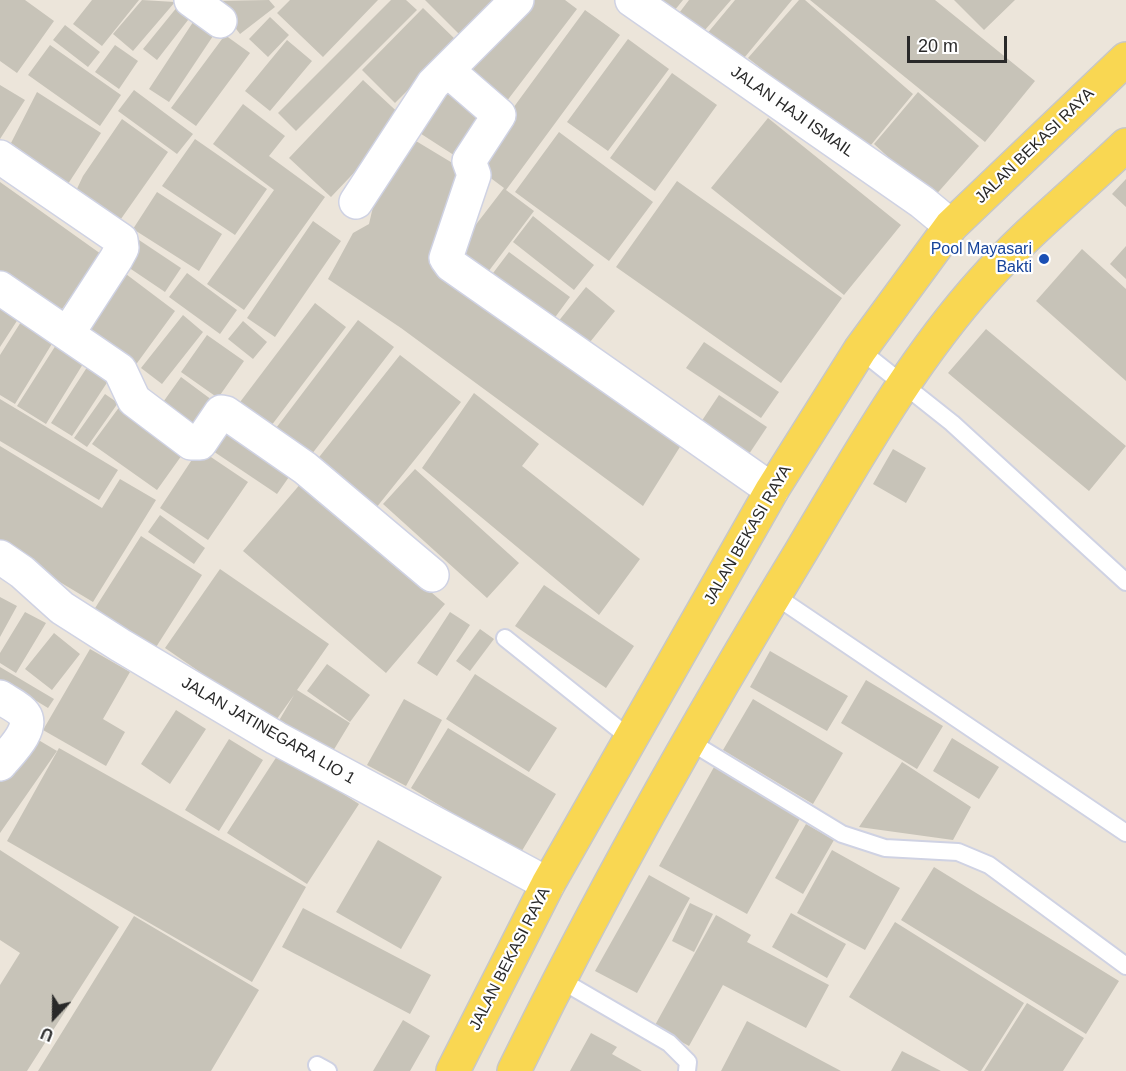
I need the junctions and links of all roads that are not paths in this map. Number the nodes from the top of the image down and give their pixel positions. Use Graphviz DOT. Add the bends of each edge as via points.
graph roads {
  1 [pos="191,0"];
  2 [pos="516,0"];
  3 [pos="632,0"];
  4 [pos="220,21"];
  5 [pos="1126,59"];
  6 [pos="447,70"];
  7 [pos="1126,145"];
  8 [pos="0,157"];
  9 [pos="356,201"];
  10 [pos="951,226"];
  11 [pos="0,288"];
  12 [pos="68,333"];
  13 [pos="860,350"];
  14 [pos="904,385"];
  15 [pos="772,490"];
  16 [pos="0,557"];
  17 [pos="432,575"];
  18 [pos="1126,582"];
  19 [pos="774,595"];
  20 [pos="505,638"];
  21 [pos="0,697"];
  22 [pos="631,739"];
  23 [pos="689,741"];
  24 [pos="0,764"];
  25 [pos="1126,833"];
  26 [pos="548,884"];
  27 [pos="1126,966"];
  28 [pos="559,979"];
  29 [pos="453,1071"];
  30 [pos="514,1071"];
  31 [pos="687,1071"];
  1 -- 4 [label="street"];
  2 -- 6 [label="street"];
  3 -- 10 [label="street, JALAN HAJI ISMAIL"];
  5 -- 10 [label="main road, JALAN BEKASI RAYA"];
  6 -- 9 [label="street" via="428,92"];
  6 -- 15 [label="street" via="499,115 469,161 474,175 446,258 451,265"];
  7 -- 14 [label="main road" via="984,280"];
  8 -- 12 [label="street" via="121,240 122,248 116,259"];
  10 -- 13 [label="main road, JALAN BEKASI RAYA"];
  11 -- 12 [label="street"];
  12 -- 17 [label="street" via="120,370 134,400 191,443 200,443 220,412 226,413 305,468"];
  13 -- 14 [label="lane"];
  13 -- 15 [label="main road, JALAN BEKASI RAYA"];
  14 -- 18 [label="lane" via="952,423"];
  14 -- 19 [label="main road"];
  15 -- 22 [label="main road, JALAN BEKASI RAYA"];
  16 -- 26 [label="street, JALAN JATINEGARA LIO 1" via="62,608 130,651 276,738"];
  19 -- 23 [label="main road"];
  19 -- 25 [label="lane"];
  20 -- 22 [label="lane"];
  21 -- 24 [label="street" via="23,712 26,719 24,734"];
  22 -- 26 [label="main road, JALAN BEKASI RAYA"];
  23 -- 27 [label="lane" via="842,834 885,848 958,852 989,865"];
  23 -- 28 [label="main road"];
  26 -- 29 [label="main road, JALAN BEKASI RAYA"];
  28 -- 30 [label="main road"];
  28 -- 31 [label="lane" via="669,1043 688,1062"];
}
